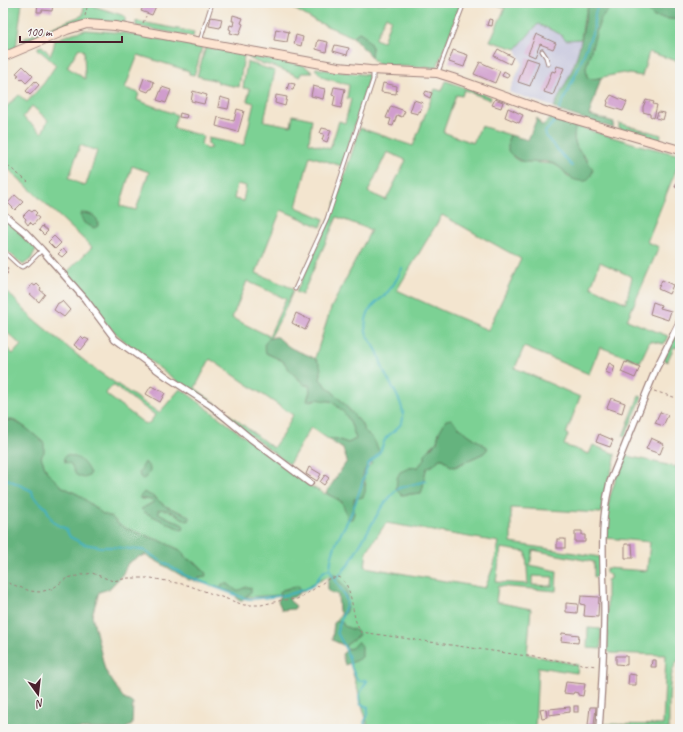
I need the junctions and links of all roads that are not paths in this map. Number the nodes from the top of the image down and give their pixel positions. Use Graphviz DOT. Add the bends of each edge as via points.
graph roads {
  1 [pos="212,3"];
  2 [pos="464,3"];
  3 [pos="200,41"];
  4 [pos="542,52"];
  5 [pos="3,57"];
  6 [pos="548,64"];
  7 [pos="373,70"];
  8 [pos="437,73"];
  9 [pos="680,150"];
  10 [pos="3,214"];
  11 [pos="42,250"];
  12 [pos="3,251"];
  13 [pos="295,289"];
  14 [pos="680,321"];
  15 [pos="310,483"];
  16 [pos="599,729"];
  1 -- 3 [label="lane"];
  2 -- 8 [label="lane"];
  3 -- 5 [label="street" via="115,26 85,25"];
  3 -- 7 [label="street" via="338,67"];
  4 -- 6 [label="lane"];
  7 -- 8 [label="street"];
  7 -- 13 [label="lane" via="327,219"];
  8 -- 9 [label="street" via="542,110"];
  10 -- 11 [label="street"];
  11 -- 12 [label="lane" via="22,267"];
  11 -- 15 [label="street" via="116,339 210,405"];
  14 -- 16 [label="street" via="647,390 604,502 603,667"];
}
